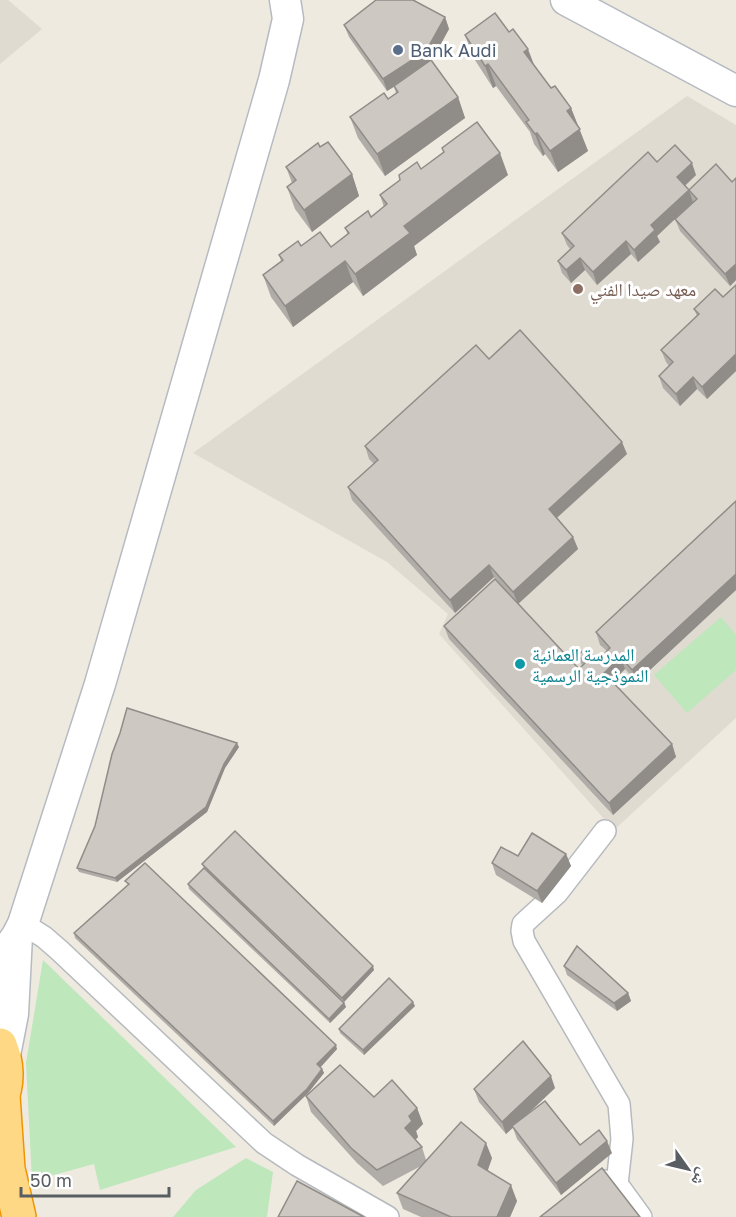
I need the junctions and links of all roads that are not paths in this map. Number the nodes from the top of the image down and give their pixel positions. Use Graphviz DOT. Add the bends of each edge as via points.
graph roads {
  1 [pos="566,0"];
  2 [pos="294,6"];
  3 [pos="736,91"];
  4 [pos="605,831"];
  5 [pos="13,939"];
  6 [pos="2,1050"];
  7 [pos="1,1098"];
  8 [pos="616,1184"];
  9 [pos="588,1190"];
  10 [pos="20,1217"];
  11 [pos="388,1217"];
  12 [pos="641,1217"];
  1 -- 3 [label="main road"];
  2 -- 5 [label="main road" via="100,684"];
  4 -- 8 [label="street" via="557,893 523,924 522,931 524,941 619,1104 622,1139"];
  5 -- 6 [label="main road" via="13,1014"];
  5 -- 11 [label="street" via="44,937 264,1143"];
  6 -- 7 [label="highway" via="7,1070"];
  7 -- 10 [label="highway" via="8,1169"];
  8 -- 9 [label="street" via="602,1182"];
  8 -- 12 [label="street"];
}
